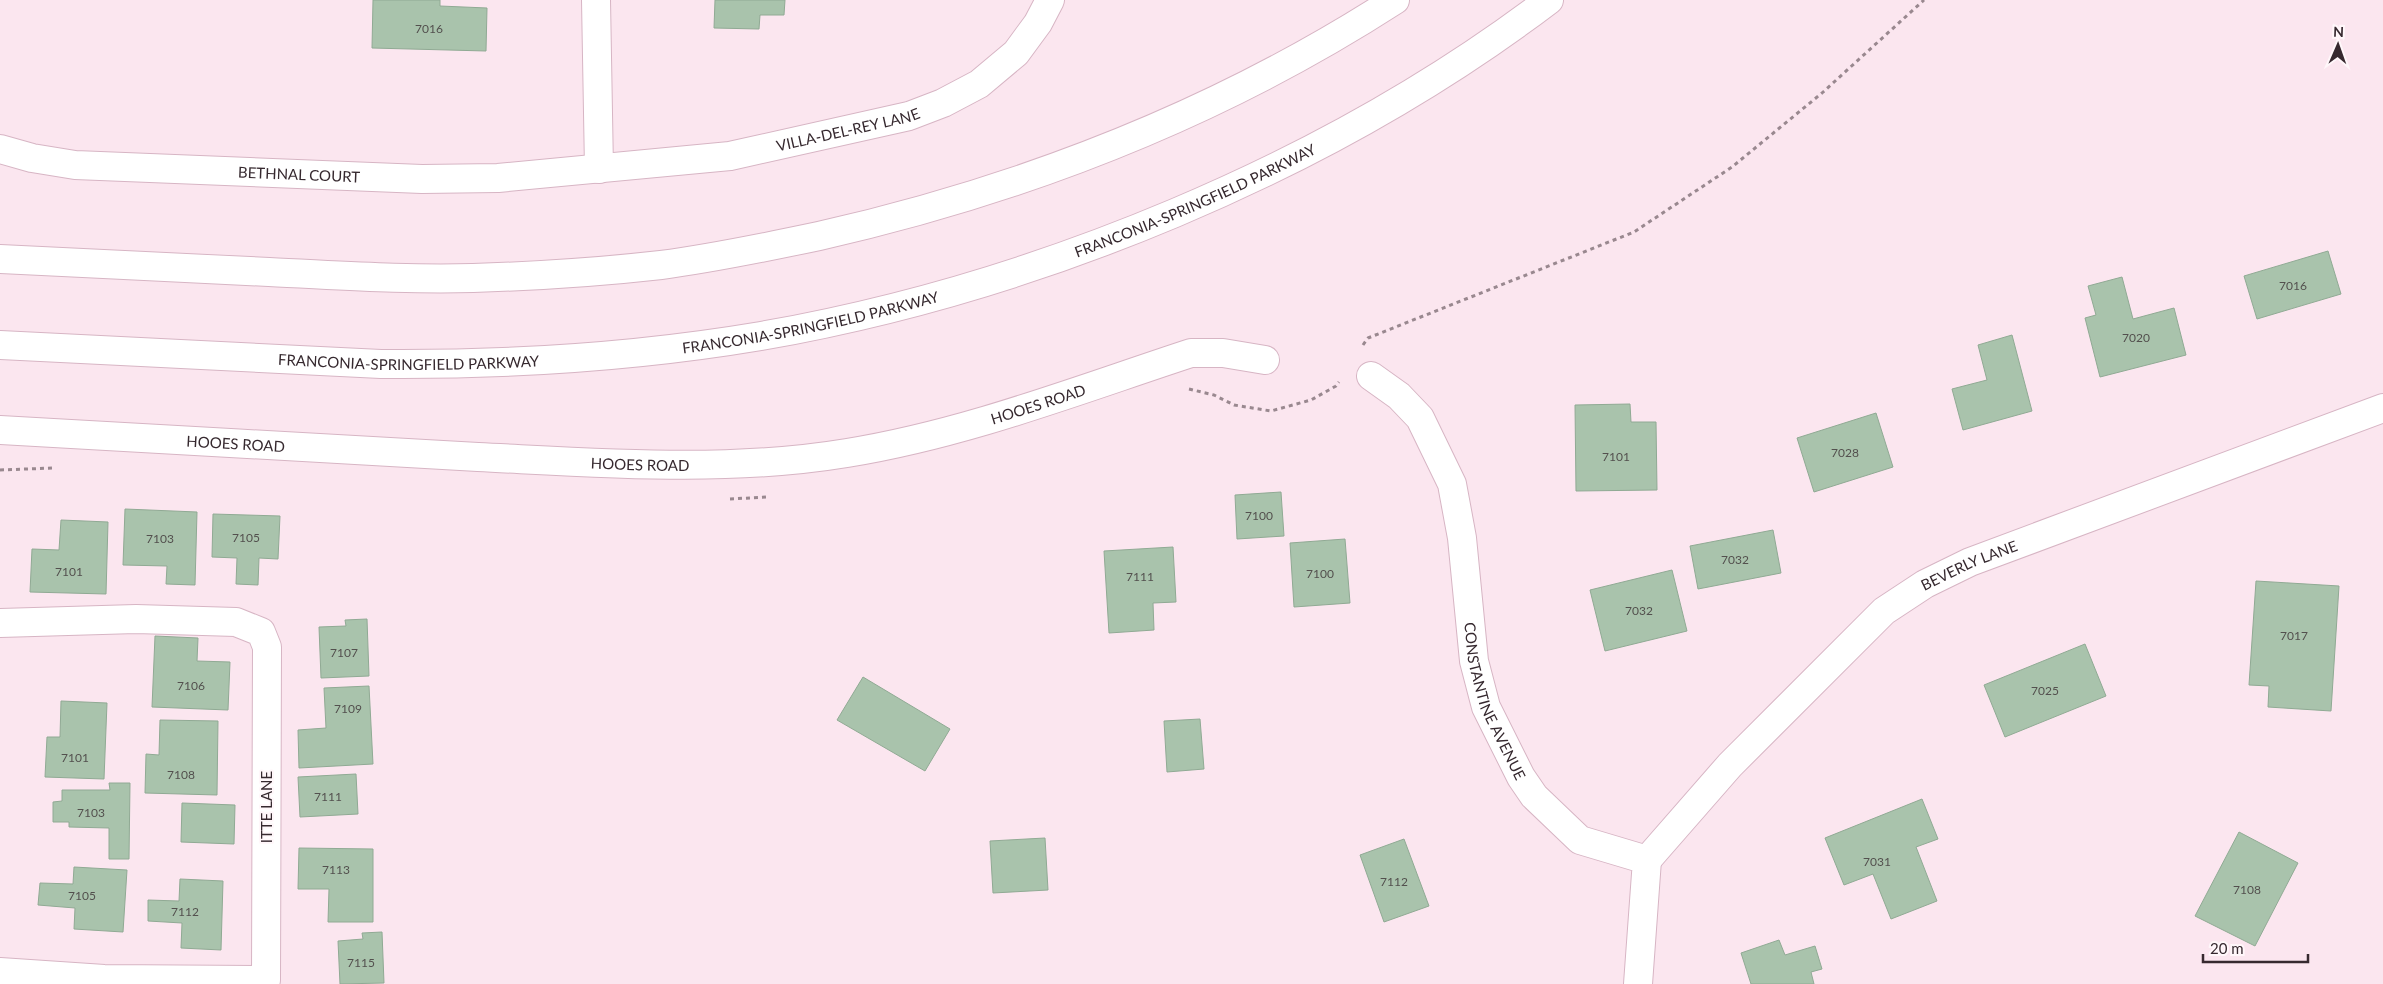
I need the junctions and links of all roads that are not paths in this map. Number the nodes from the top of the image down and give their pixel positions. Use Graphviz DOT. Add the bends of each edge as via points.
graph roads {
  1 [pos="596,0"];
  2 [pos="1050,0"];
  3 [pos="1395,0"];
  4 [pos="1549,0"];
  5 [pos="0,149"];
  6 [pos="600,169"];
  7 [pos="0,259"];
  8 [pos="0,345"];
  9 [pos="1265,360"];
  10 [pos="1372,376"];
  11 [pos="2383,408"];
  12 [pos="0,430"];
  13 [pos="0,623"];
  14 [pos="1647,860"];
  15 [pos="0,972"];
  16 [pos="1638,984"];
  1 -- 6 [label="street"];
  2 -- 6 [label="street, VILLA-DEL-REY LANE" via="1016,53 978,84 943,103 909,116 730,156"];
  3 -- 7 [label="street" via="1319,46 1214,100 1028,178 910,214 723,255 662,265 468,278 344,276"];
  4 -- 8 [label="street, FRANCONIA-SPRINGFIELD PARKWAY" via="1482,49 1377,112 1311,148 1196,203 1136,229 1015,272 826,323 762,336 634,353 445,364"];
  5 -- 6 [label="street, BETHNAL COURT" via="75,165 422,179 498,178"];
  9 -- 12 [label="street, HOOES ROAD" via="1223,353 1191,354 935,434 848,453 763,462 686,465 556,460"];
  10 -- 14 [label="street, CONSTANTINE AVENUE" via="1399,396 1420,418 1452,484 1462,538 1474,661 1486,707 1521,777 1534,796 1580,840"];
  11 -- 14 [label="street, BEVERLY LANE" via="1970,562 1925,584 1884,611 1848,645 1730,765"];
  13 -- 15 [label="street, ITTE LANE" via="136,619 236,622 261,632 266,647 266,980 104,979"];
  14 -- 16 [label="street"];
}
